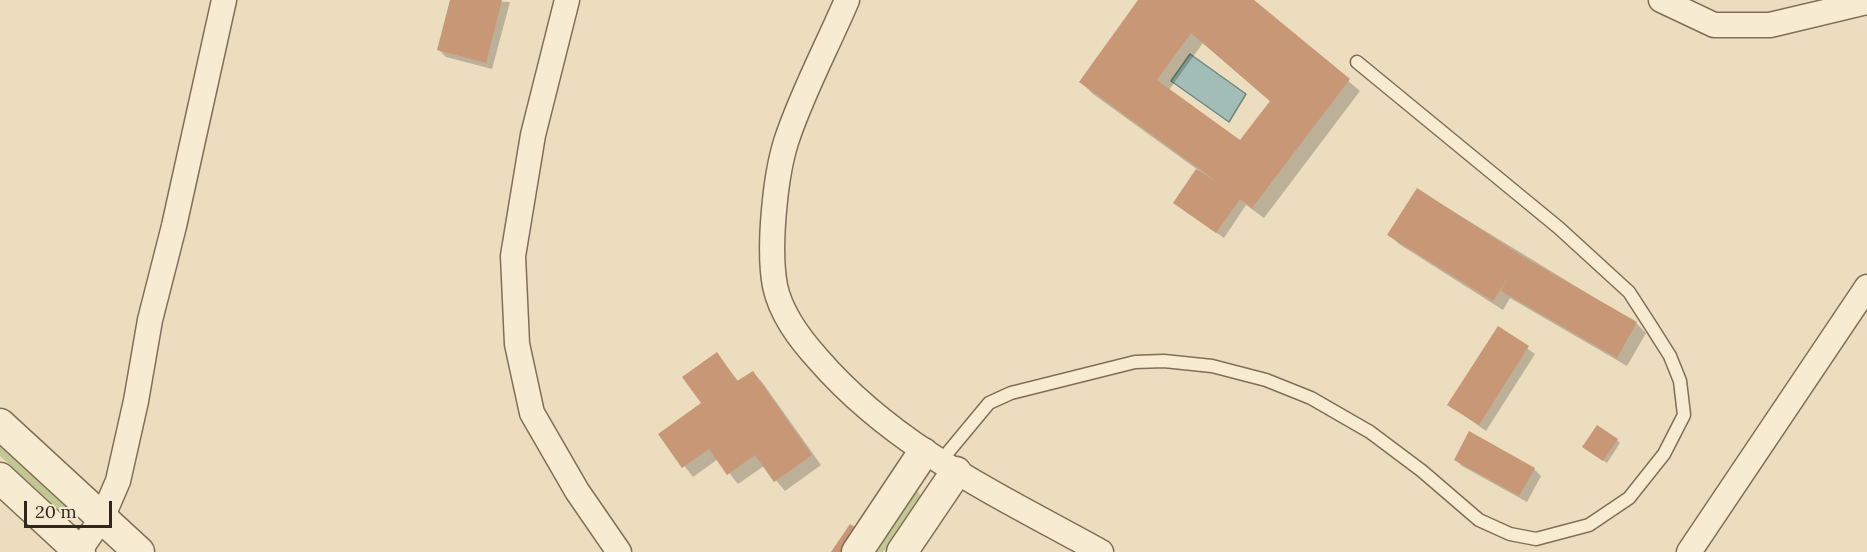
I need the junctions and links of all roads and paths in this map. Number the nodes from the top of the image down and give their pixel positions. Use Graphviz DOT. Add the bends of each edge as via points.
graph roads {
  1 [pos="224,0"];
  2 [pos="567,0"];
  3 [pos="847,0"];
  4 [pos="1660,0"];
  5 [pos="1867,2"];
  6 [pos="1357,62"];
  7 [pos="1867,287"];
  8 [pos="0,424"];
  9 [pos="940,462"];
  10 [pos="0,478"];
  11 [pos="102,518"];
  12 [pos="79,552"];
  13 [pos="139,552"];
  14 [pos="619,552"];
  15 [pos="857,552"];
  16 [pos="902,552"];
  17 [pos="1101,552"];
  18 [pos="1689,552"];
  1 -- 11 [label="street" via="150,320 118,481"];
  2 -- 14 [label="street" via="533,135 513,256 517,344 532,413 577,491"];
  3 -- 9 [label="street" via="786,143 771,233 775,287 793,331 841,386 877,418"];
  4 -- 5 [label="street" via="1714,25 1770,25"];
  6 -- 9 [label="lane" via="1559,228 1629,292 1652,326 1680,381 1684,415 1664,454 1629,498 1588,525 1536,539 1510,534 1479,520 1370,432 1311,398 1212,366 1164,361 1135,362 1011,393 978,413"];
  7 -- 18 [label="street"];
  8 -- 11 [label="street"];
  9 -- 15 [label="street"];
  9 -- 16 [label="street"];
  9 -- 17 [label="street"];
  10 -- 12 [label="street"];
  11 -- 12 [label="street"];
  11 -- 13 [label="street"];
}
